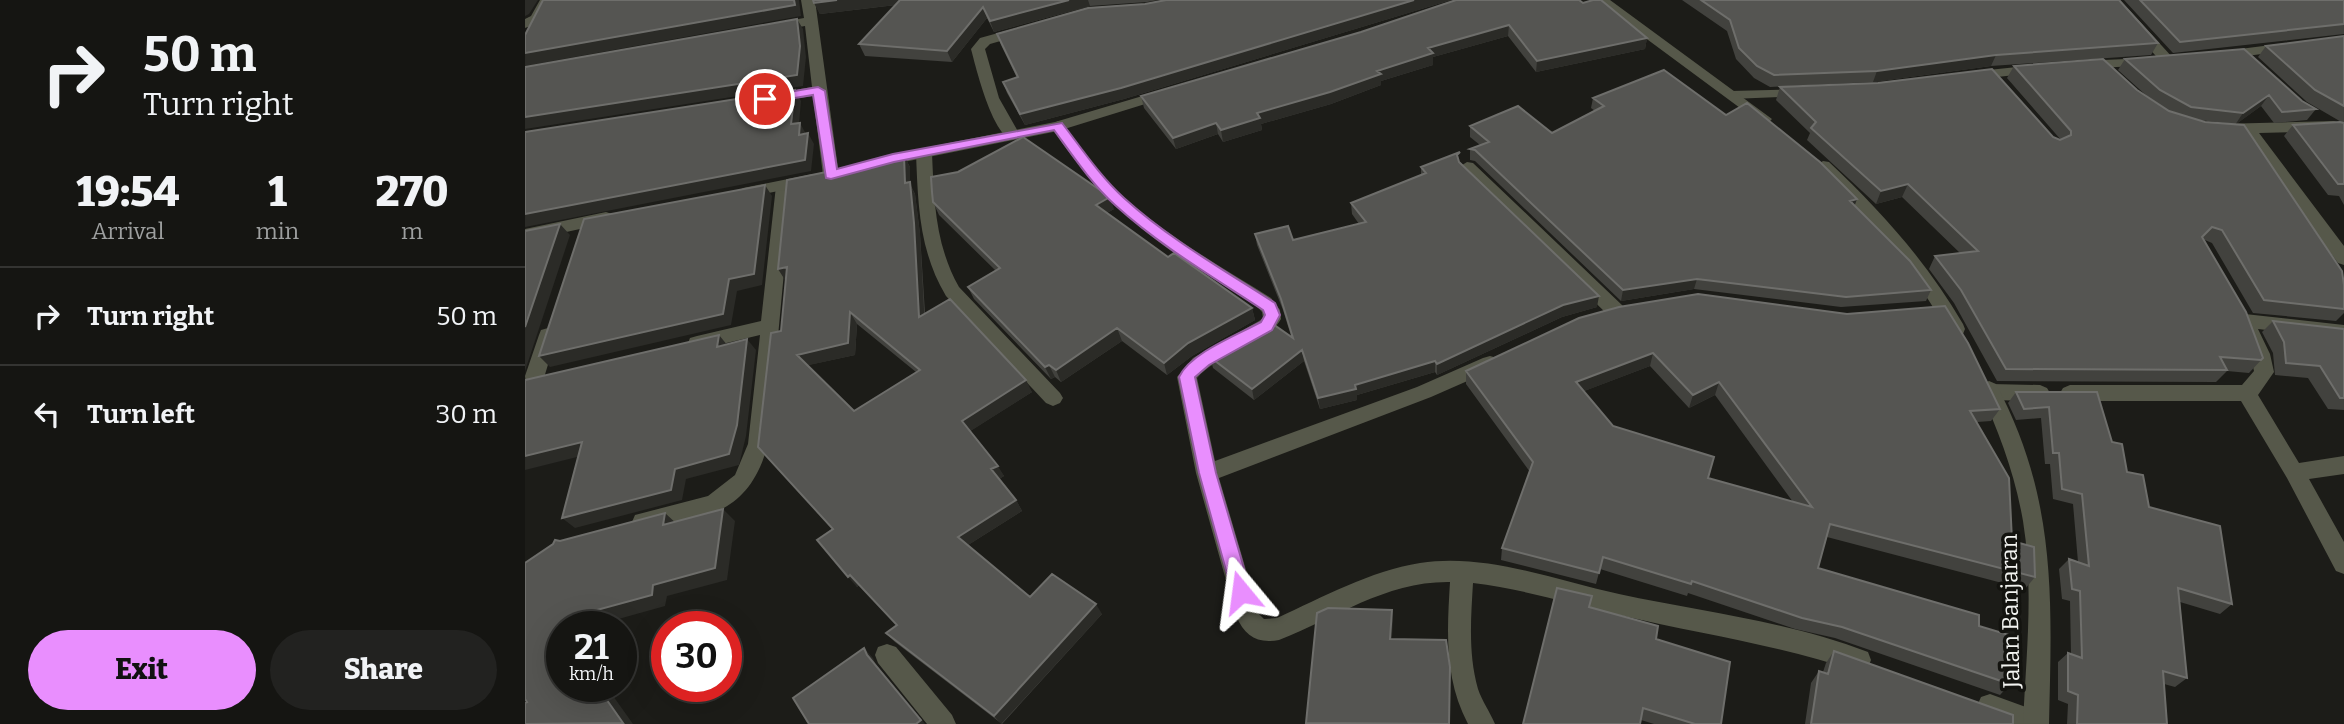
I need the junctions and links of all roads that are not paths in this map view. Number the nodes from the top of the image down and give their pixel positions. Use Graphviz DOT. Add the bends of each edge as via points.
graph roads {
  1 [pos="547,0"];
  2 [pos="807,0"];
  3 [pos="1601,0"];
  4 [pos="2113,0"];
  5 [pos="810,21"];
  6 [pos="525,24"];
  7 [pos="1039,26"];
  8 [pos="755,31"];
  9 [pos="2306,45"];
  10 [pos="2241,53"];
  11 [pos="2205,57"];
  12 [pos="2100,64"];
  13 [pos="2261,71"];
  14 [pos="1952,79"];
  15 [pos="2118,81"];
  16 [pos="1188,87"];
  17 [pos="818,91"];
  18 [pos="1817,92"];
  19 [pos="1731,95"];
  20 [pos="752,101"];
  21 [pos="2308,112"];
  22 [pos="1058,125"];
  23 [pos="2339,128"];
  24 [pos="2248,129"];
  25 [pos="2208,130"];
  26 [pos="1779,131"];
  27 [pos="1012,135"];
  28 [pos="1805,152"];
  29 [pos="924,153"];
  30 [pos="868,165"];
  31 [pos="1467,167"];
  32 [pos="784,186"];
  33 [pos="731,196"];
  34 [pos="625,215"];
  35 [pos="585,222"];
  36 [pos="525,234"];
  37 [pos="576,249"];
  38 [pos="2344,259"];
  39 [pos="1641,306"];
  40 [pos="1946,309"];
  41 [pos="1616,311"];
  42 [pos="1921,312"];
  43 [pos="555,315"];
  44 [pos="1593,317"];
  45 [pos="771,326"];
  46 [pos="2344,332"];
  47 [pos="1965,345"];
  48 [pos="678,347"];
  49 [pos="1511,352"];
  50 [pos="1978,369"];
  51 [pos="560,375"];
  52 [pos="529,382"];
  53 [pos="1991,393"];
  54 [pos="2248,393"];
  55 [pos="1053,398"];
  56 [pos="2344,465"];
  57 [pos="2294,471"];
  58 [pos="1207,473"];
  59 [pos="625,527"];
  60 [pos="2344,564"];
  61 [pos="1462,571"];
  62 [pos="887,654"];
  63 [pos="1884,669"];
  64 [pos="1973,701"];
  65 [pos="2036,723"];
  66 [pos="943,724"];
  67 [pos="1482,724"];
  1 -- 6 [label="street" via="536,19"];
  2 -- 5 [label="street"];
  3 -- 19 [label="street"];
  4 -- 12 [label="street" via="2174,61"];
  5 -- 8 [label="street"];
  5 -- 17 [label="street"];
  7 -- 27 [label="street" via="991,38 978,46 992,98"];
  9 -- 10 [label="street"];
  10 -- 11 [label="street"];
  10 -- 13 [label="street"];
  12 -- 14 [label="street"];
  12 -- 15 [label="street"];
  16 -- 22 [label="street"];
  17 -- 20 [label="street"];
  17 -- 32 [label="street" via="837,174"];
  18 -- 19 [label="street"];
  19 -- 26 [label="street"];
  21 -- 23 [label="street"];
  22 -- 27 [label="street"];
  22 -- 58 [label="street" via="1120,202 1271,310 1272,319 1266,326 1188,374"];
  23 -- 24 [label="street"];
  24 -- 25 [label="street"];
  24 -- 38 [label="street"];
  27 -- 29 [label="street"];
  28 -- 40 [label="street" via="1877,219"];
  29 -- 30 [label="street"];
  29 -- 55 [label="street" via="927,218 943,278"];
  31 -- 41 [label="street"];
  32 -- 33 [label="street"];
  32 -- 45 [label="street"];
  34 -- 35 [label="street"];
  35 -- 36 [label="street"];
  35 -- 37 [label="street"];
  39 -- 41 [label="street"];
  40 -- 42 [label="street"];
  40 -- 47 [label="street"];
  41 -- 44 [label="street"];
  43 -- 52 [label="street"];
  45 -- 48 [label="street"];
  45 -- 59 [label="street" via="758,444 748,477 729,497 714,504"];
  46 -- 54 [label="street" via="2241,315 2264,372"];
  49 -- 58 [label="street" via="1424,393"];
  50 -- 53 [label="street, Jalan Banjaran"];
  51 -- 52 [label="street"];
  53 -- 54 [label="street"];
  53 -- 65 [label="street, Jalan Banjaran" via="2032,513 2038,588"];
  54 -- 57 [label="street"];
  56 -- 57 [label="street"];
  57 -- 60 [label="street"];
  58 -- 61 [label="street" via="1248,616 1258,630 1279,629 1370,586 1425,573"];
  61 -- 63 [label="street" via="1792,641"];
  61 -- 67 [label="street" via="1460,667 1467,700"];
  62 -- 66 [label="street"];
  64 -- 65 [label="street"];
}
